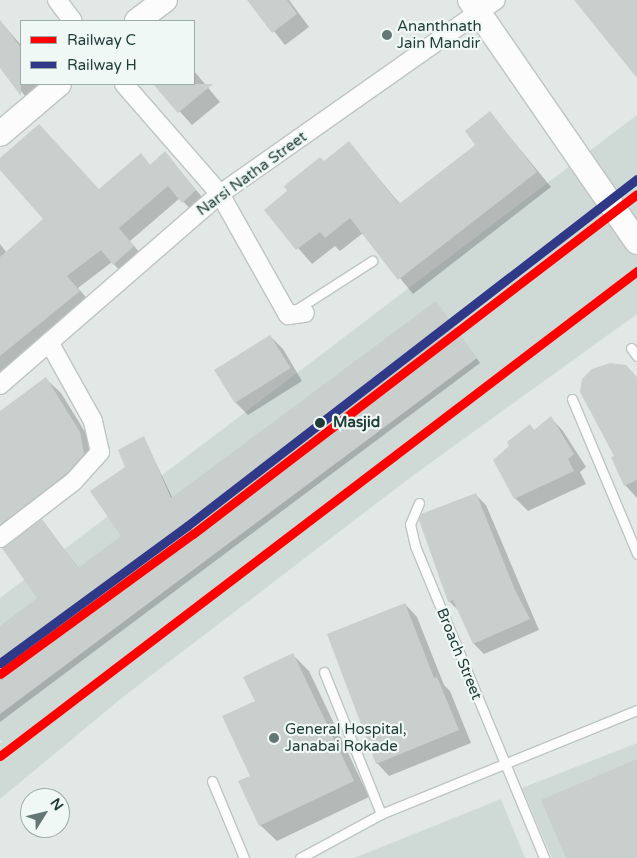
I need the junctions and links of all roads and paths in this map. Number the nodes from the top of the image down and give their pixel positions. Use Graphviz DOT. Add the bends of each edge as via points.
graph roads {
  1 [pos="57,0"];
  2 [pos="165,0"];
  3 [pos="482,4"];
  4 [pos="73,20"];
  5 [pos="138,20"];
  6 [pos="58,85"];
  7 [pos="125,85"];
  8 [pos="0,134"];
  9 [pos="220,194"];
  10 [pos="637,242"];
  11 [pos="372,261"];
  12 [pos="296,314"];
  13 [pos="49,342"];
  14 [pos="631,348"];
  15 [pos="637,356"];
  16 [pos="0,385"];
  17 [pos="572,399"];
  18 [pos="419,502"];
  19 [pos="0,538"];
  20 [pos="637,554"];
  21 [pos="324,672"];
  22 [pos="637,710"];
  23 [pos="502,762"];
  24 [pos="212,780"];
  25 [pos="381,814"];
  26 [pos="244,858"];
  27 [pos="300,858"];
  28 [pos="544,858"];
  1 -- 4 [label="street"];
  2 -- 5 [label="street"];
  3 -- 9 [label="street, Narsi Natha Street"];
  3 -- 10 [label="street" via="560,135"];
  6 -- 8 [label="street"];
  7 -- 9 [label="street"];
  9 -- 12 [label="street"];
  9 -- 13 [label="street, Narsi Natha Street"];
  11 -- 12 [label="lane"];
  13 -- 16 [label="street, Narsi Natha Street"];
  13 -- 19 [label="street" via="93,421 100,452 74,481"];
  14 -- 15 [label="lane"];
  17 -- 20 [label="lane"];
  18 -- 23 [label="lane, Broach Street" via="410,524 415,546"];
  21 -- 25 [label="lane"];
  22 -- 23 [label="lane"];
  23 -- 25 [label="lane"];
  23 -- 28 [label="lane, Broach Street"];
  24 -- 26 [label="lane"];
  25 -- 27 [label="lane"];
}
